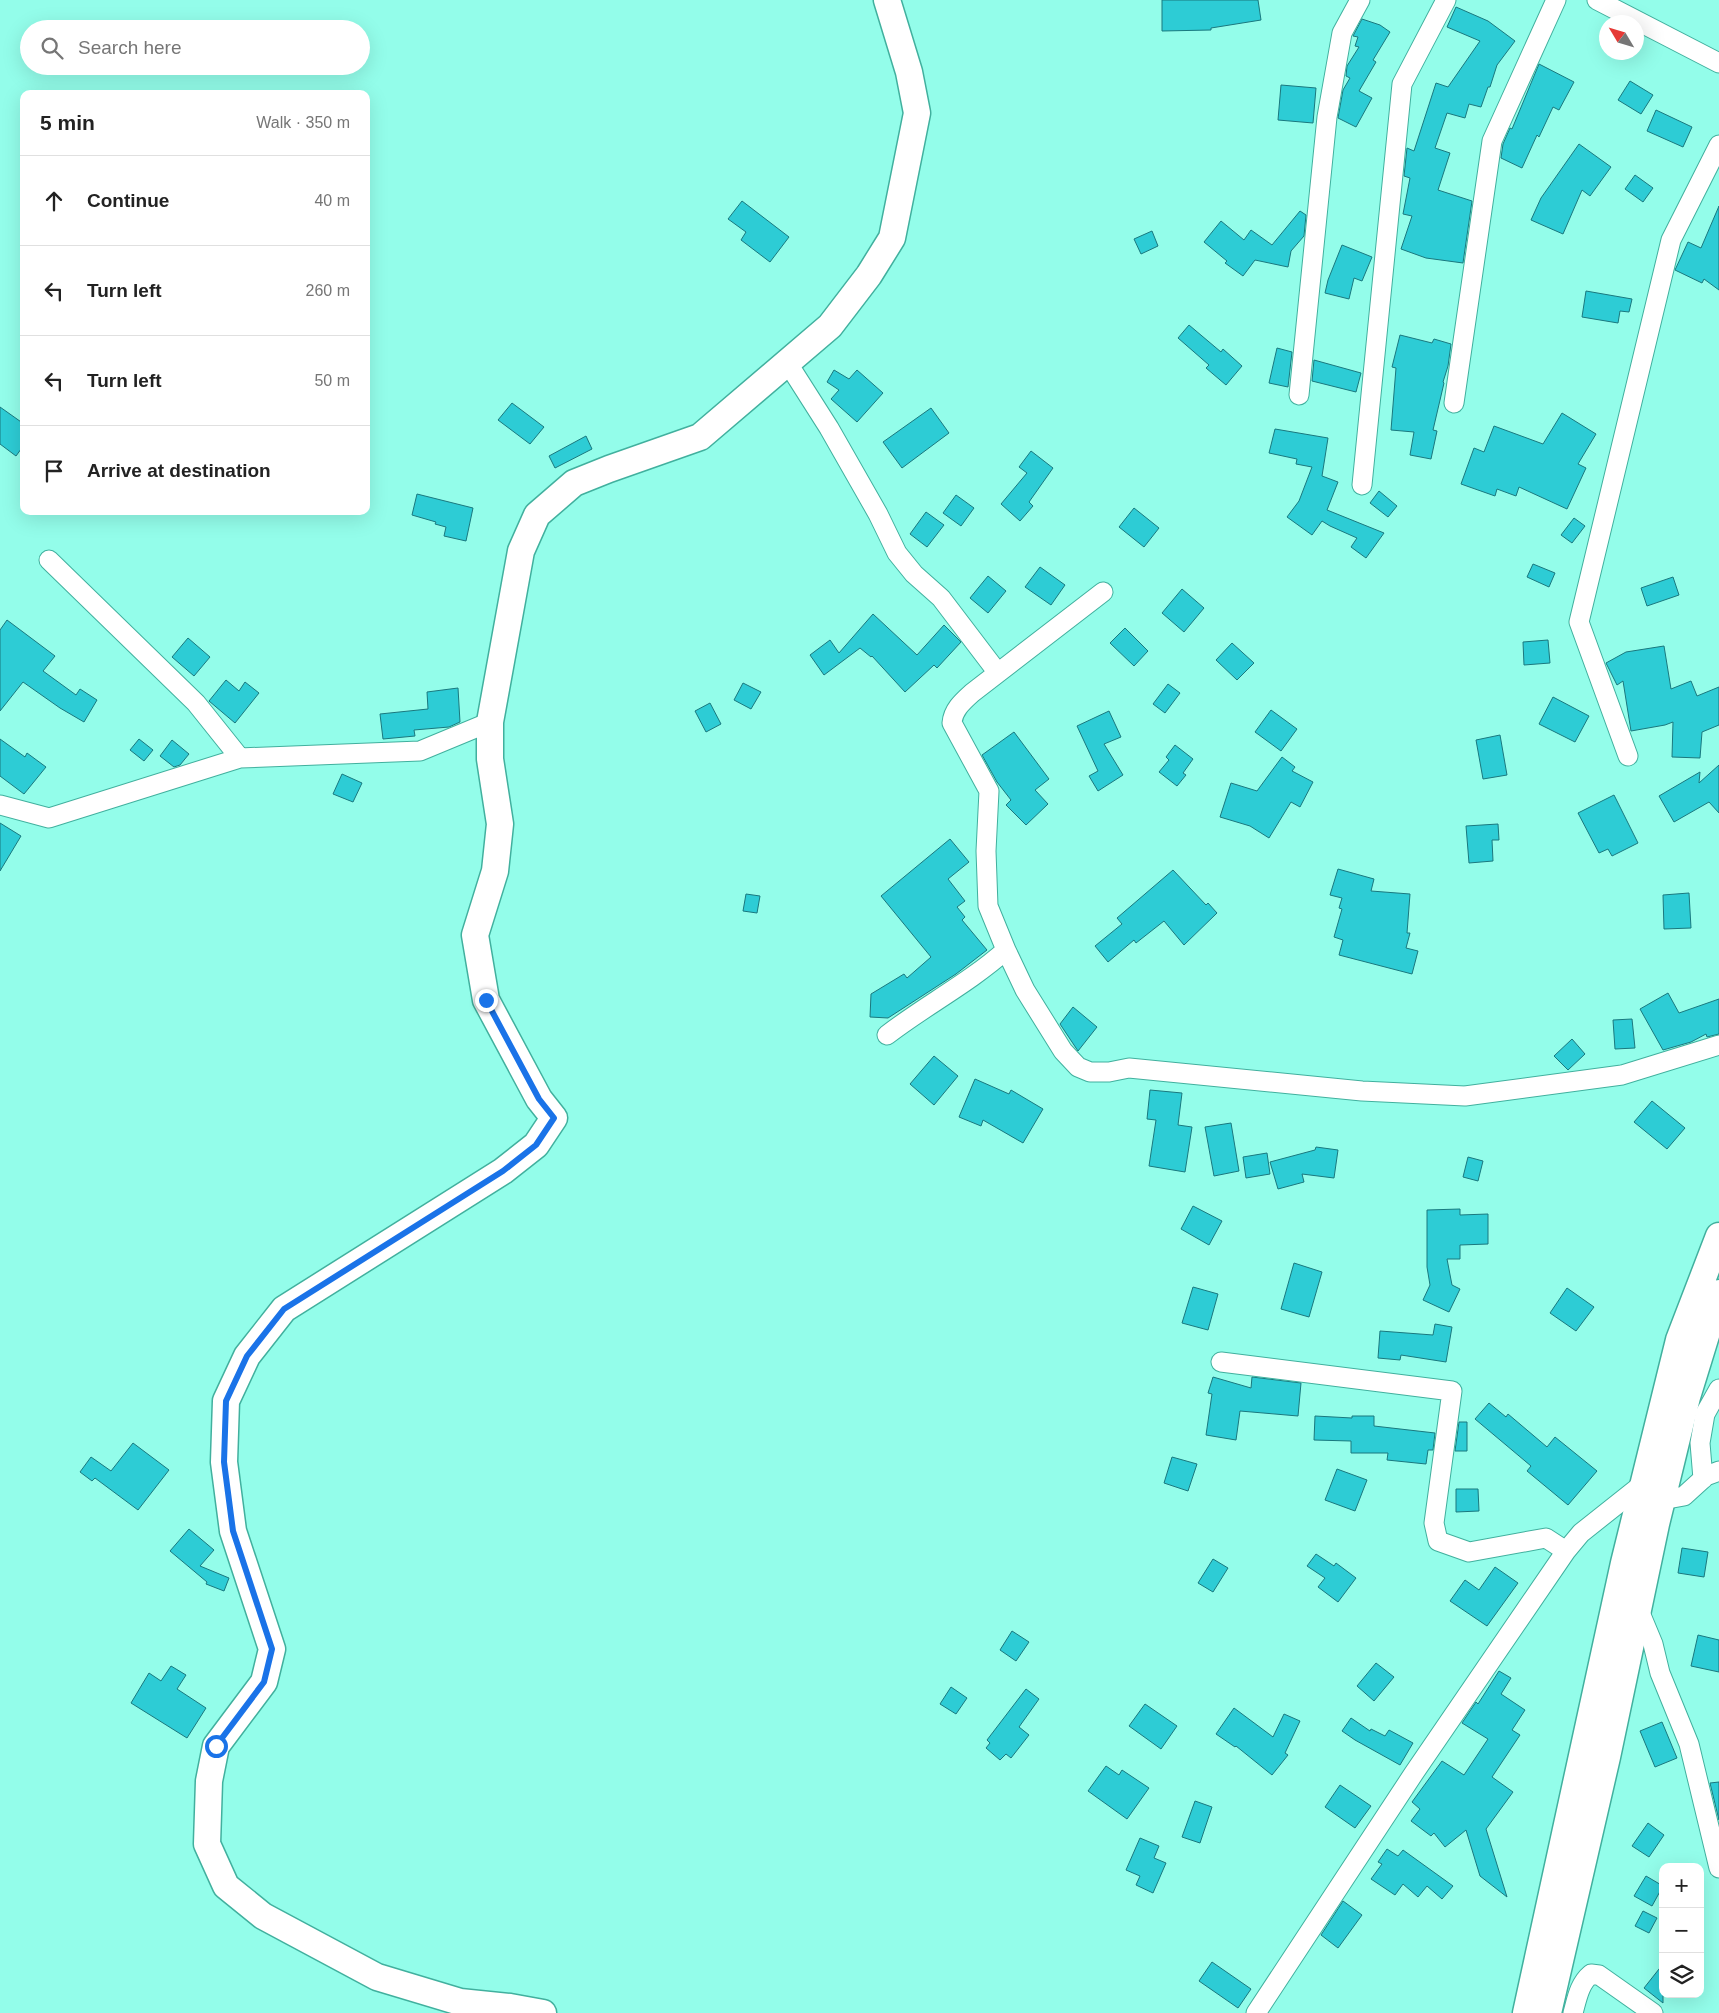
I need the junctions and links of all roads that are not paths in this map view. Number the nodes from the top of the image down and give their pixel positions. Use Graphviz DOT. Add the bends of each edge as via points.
graph roads {
  1 [pos="887,0"];
  2 [pos="1360,0"];
  3 [pos="1446,0"];
  4 [pos="1556,0"];
  5 [pos="1597,0"];
  6 [pos="1719,63"];
  7 [pos="1719,145"];
  8 [pos="787,362"];
  9 [pos="1299,395"];
  10 [pos="1454,403"];
  11 [pos="1362,485"];
  12 [pos="49,560"];
  13 [pos="1103,592"];
  14 [pos="998,673"];
  15 [pos="490,722"];
  16 [pos="1628,756"];
  17 [pos="240,758"];
  18 [pos="0,805"];
  19 [pos="1006,950"];
  20 [pos="887,1035"];
  21 [pos="1719,1045"];
  22 [pos="1719,1236"];
  23 [pos="1719,1293"];
  24 [pos="1221,1362"];
  25 [pos="1719,1389"];
  26 [pos="1711,1475"];
  27 [pos="1653,1491"];
  28 [pos="1566,1551"];
  29 [pos="1637,1559"];
  30 [pos="1638,1608"];
  31 [pos="1719,1868"];
  32 [pos="543,2013"];
  33 [pos="1256,2013"];
  34 [pos="1526,2013"];
  35 [pos="1548,2013"];
  36 [pos="1574,2013"];
  37 [pos="1653,2013"];
  1 -- 8 [label="main road" via="909,72 917,113 892,238 869,275 830,326"];
  2 -- 9 [label="street" via="1342,33 1327,117"];
  3 -- 11 [label="street" via="1402,84"];
  4 -- 10 [label="street" via="1492,141"];
  5 -- 6 [label="street"];
  7 -- 16 [label="street" via="1671,240 1579,622"];
  8 -- 14 [label="street" via="829,428 897,553 914,574 941,598"];
  8 -- 15 [label="main road" via="700,436 574,483 537,514 521,551"];
  12 -- 17 [label="street" via="196,703"];
  13 -- 14 [label="street"];
  14 -- 19 [label="street" via="960,704 952,724 989,791 988,906"];
  15 -- 17 [label="street" via="420,751"];
  15 -- 32 [label="main road" via="490,759 500,824 495,871 475,935 479,967 486,1000 539,1099 554,1118 536,1145 503,1171 284,1309 247,1356 226,1401 224,1462 233,1531 272,1649 264,1682 216,1746 208,1781 207,1844 226,1886 263,1916 377,1977 460,2002"];
  17 -- 18 [label="street" via="49,818"];
  19 -- 20 [label="street" via="978,974"];
  19 -- 21 [label="street" via="1025,990 1063,1051 1078,1067 1090,1072 1130,1068 1362,1091 1465,1096 1622,1075"];
  22 -- 27 [label="main road" via="1679,1340"];
  23 -- 27 [label="main road" via="1687,1397"];
  24 -- 28 [label="street" via="1452,1391 1434,1523 1438,1541 1469,1552 1546,1538"];
  25 -- 26 [label="street" via="1704,1414 1700,1442"];
  26 -- 27 [label="street" via="1684,1496"];
  27 -- 28 [label="street" via="1581,1533"];
  27 -- 29 [label="main road"];
  28 -- 33 [label="street" via="1419,1765"];
  29 -- 30 [label="main road"];
  29 -- 34 [label="main road"];
  30 -- 31 [label="street" via="1689,1744"];
  30 -- 35 [label="main road"];
  36 -- 37 [label="street" via="1581,1987 1591,1974 1600,1975"];
}
